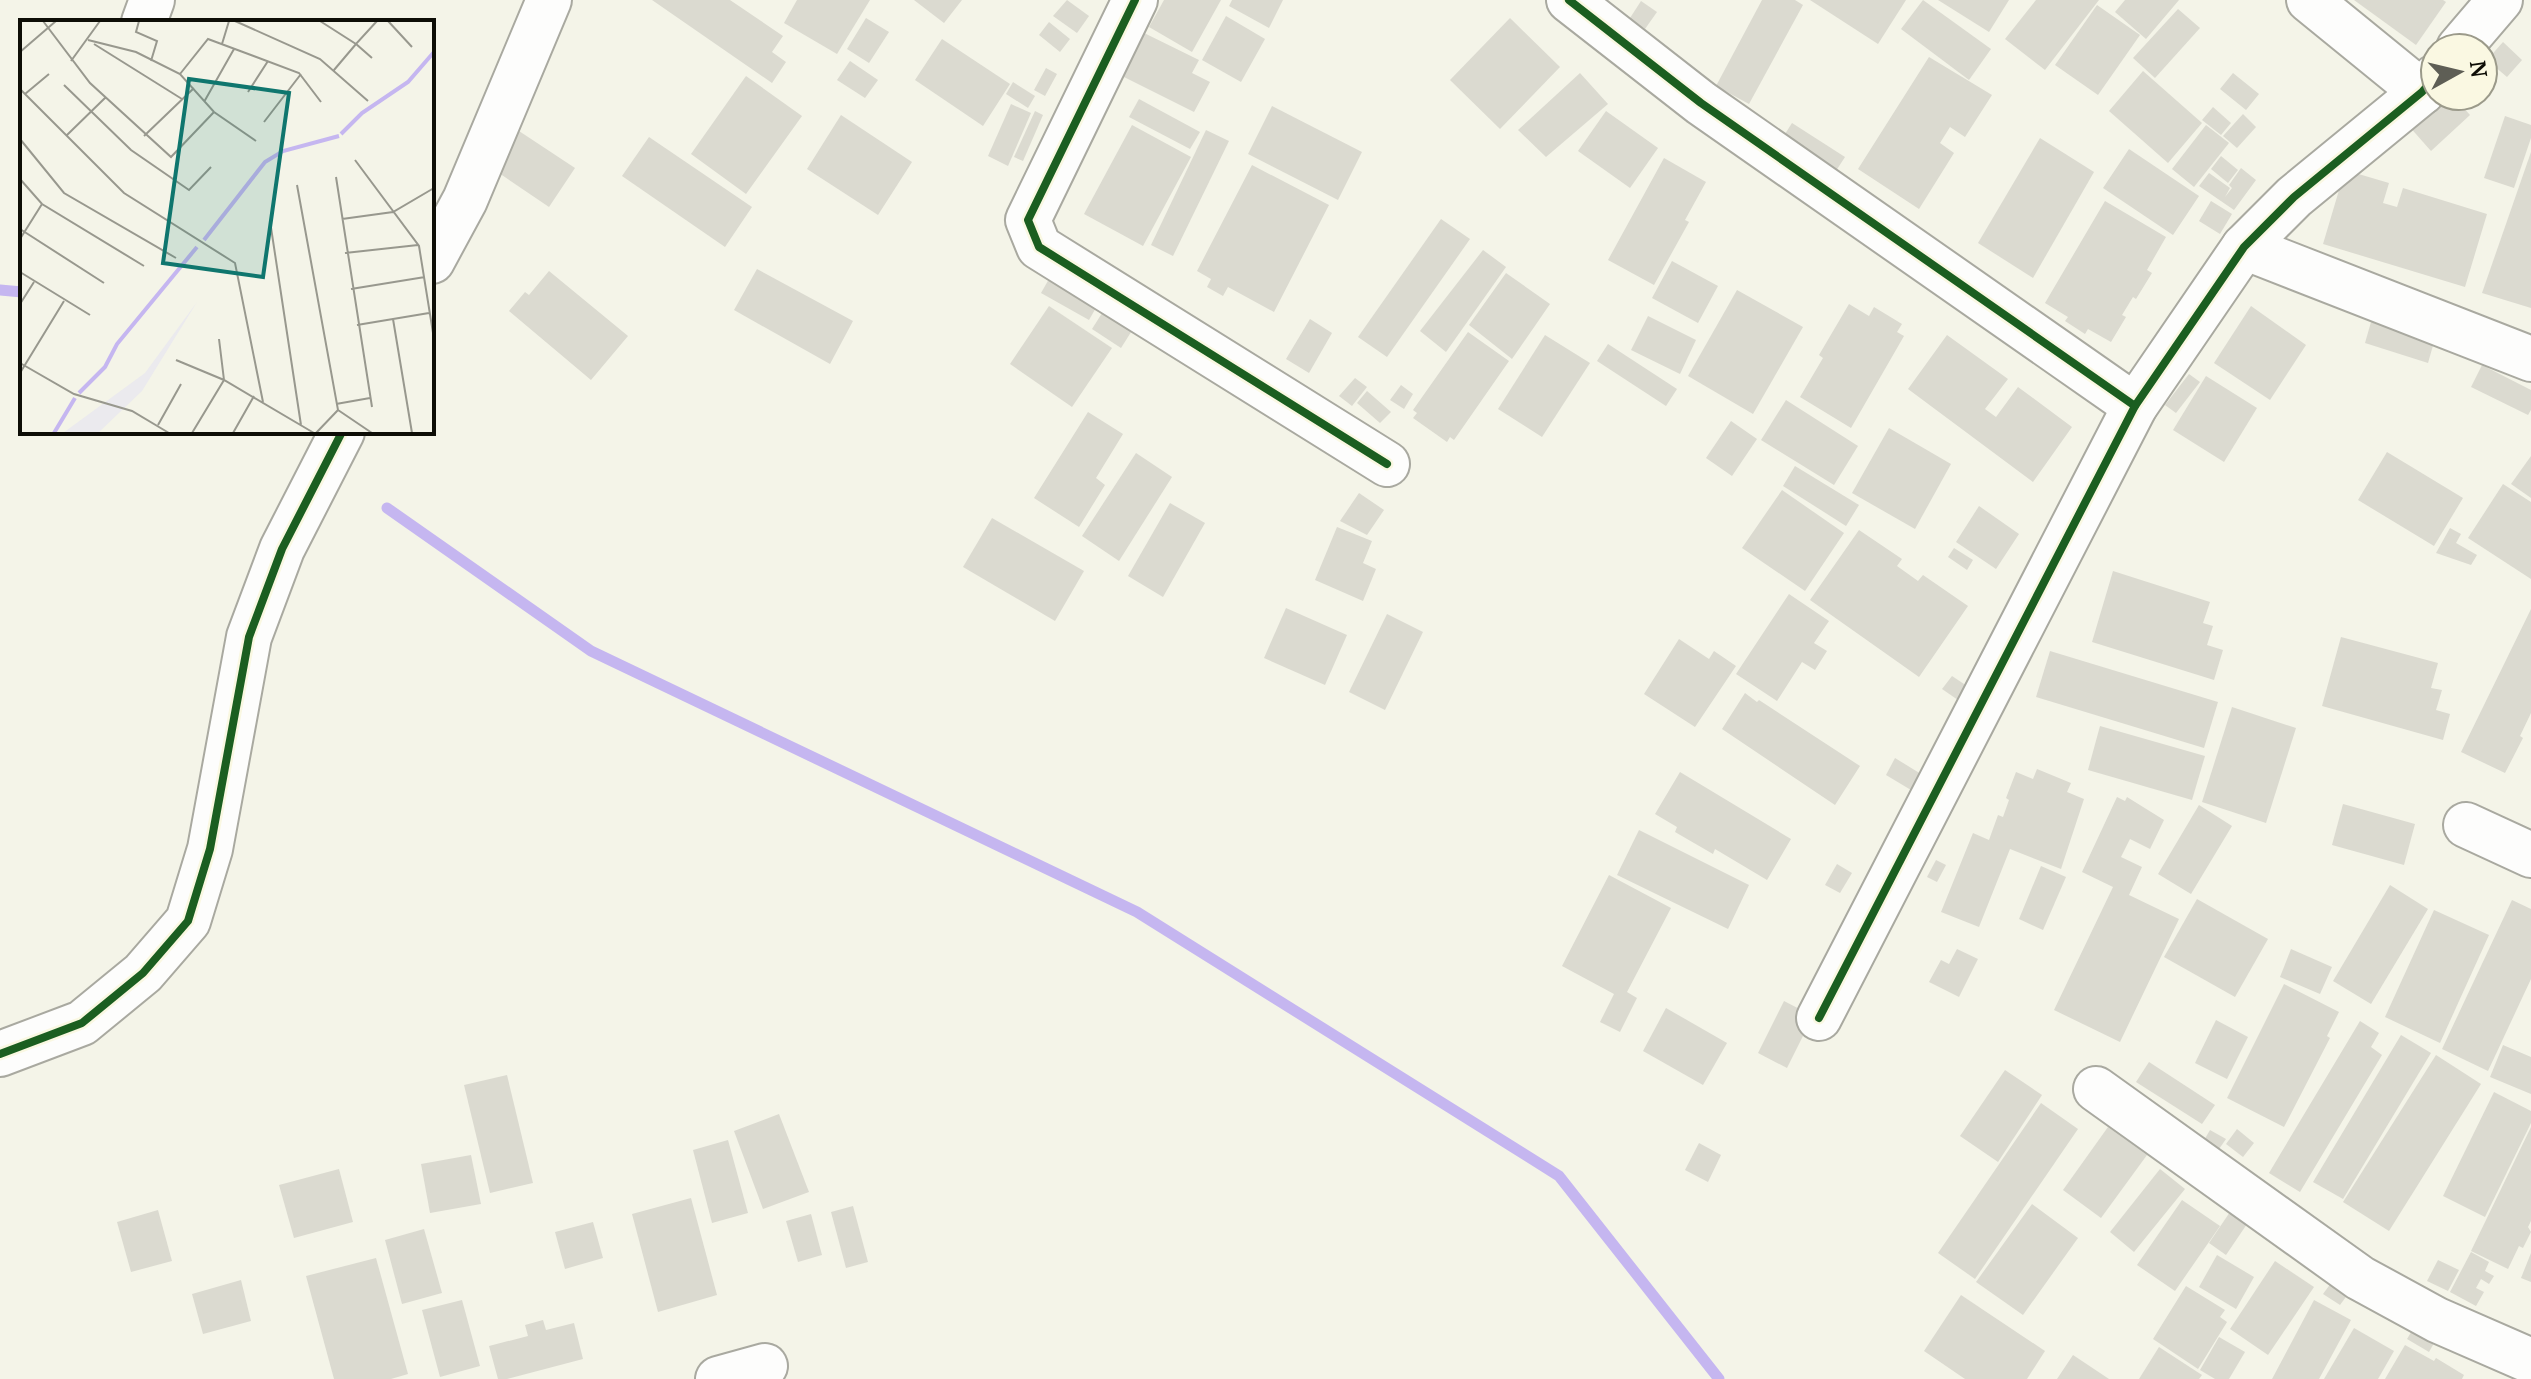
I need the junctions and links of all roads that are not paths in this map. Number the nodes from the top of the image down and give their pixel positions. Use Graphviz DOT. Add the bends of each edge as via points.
graph roads {
  1 [pos="152,0"];
  2 [pos="549,0"];
  3 [pos="1135,0"];
  4 [pos="1569,0"];
  5 [pos="2309,0"];
  6 [pos="2500,0"];
  7 [pos="145,20"];
  8 [pos="2473,32"];
  9 [pos="2419,78"];
  10 [pos="2419,92"];
  11 [pos="2244,247"];
  12 [pos="434,257"];
  13 [pos="2531,359"];
  14 [pos="2135,406"];
  15 [pos="341,434"];
  16 [pos="1387,464"];
  17 [pos="2466,825"];
  18 [pos="2531,855"];
  19 [pos="1819,1018"];
  20 [pos="0,1054"];
  21 [pos="2096,1089"];
  22 [pos="2531,1361"];
  23 [pos="765,1366"];
  24 [pos="718,1379"];
  1 -- 7 [label="street"];
  2 -- 12 [label="street" via="465,200"];
  3 -- 16 [label="street" via="1028,220 1039,247"];
  4 -- 14 [label="street" via="1701,103"];
  5 -- 9 [label="street"];
  6 -- 8 [label="street"];
  10 -- 11 [label="street" via="2294,197"];
  11 -- 13 [label="street"];
  11 -- 14 [label="street"];
  14 -- 19 [label="street"];
  15 -- 20 [label="street" via="282,549 249,637 210,849 188,921 143,973 82,1023"];
  17 -- 18 [label="street"];
  21 -- 22 [label="street" via="2360,1278 2437,1320"];
  23 -- 24 [label="street"];
}
